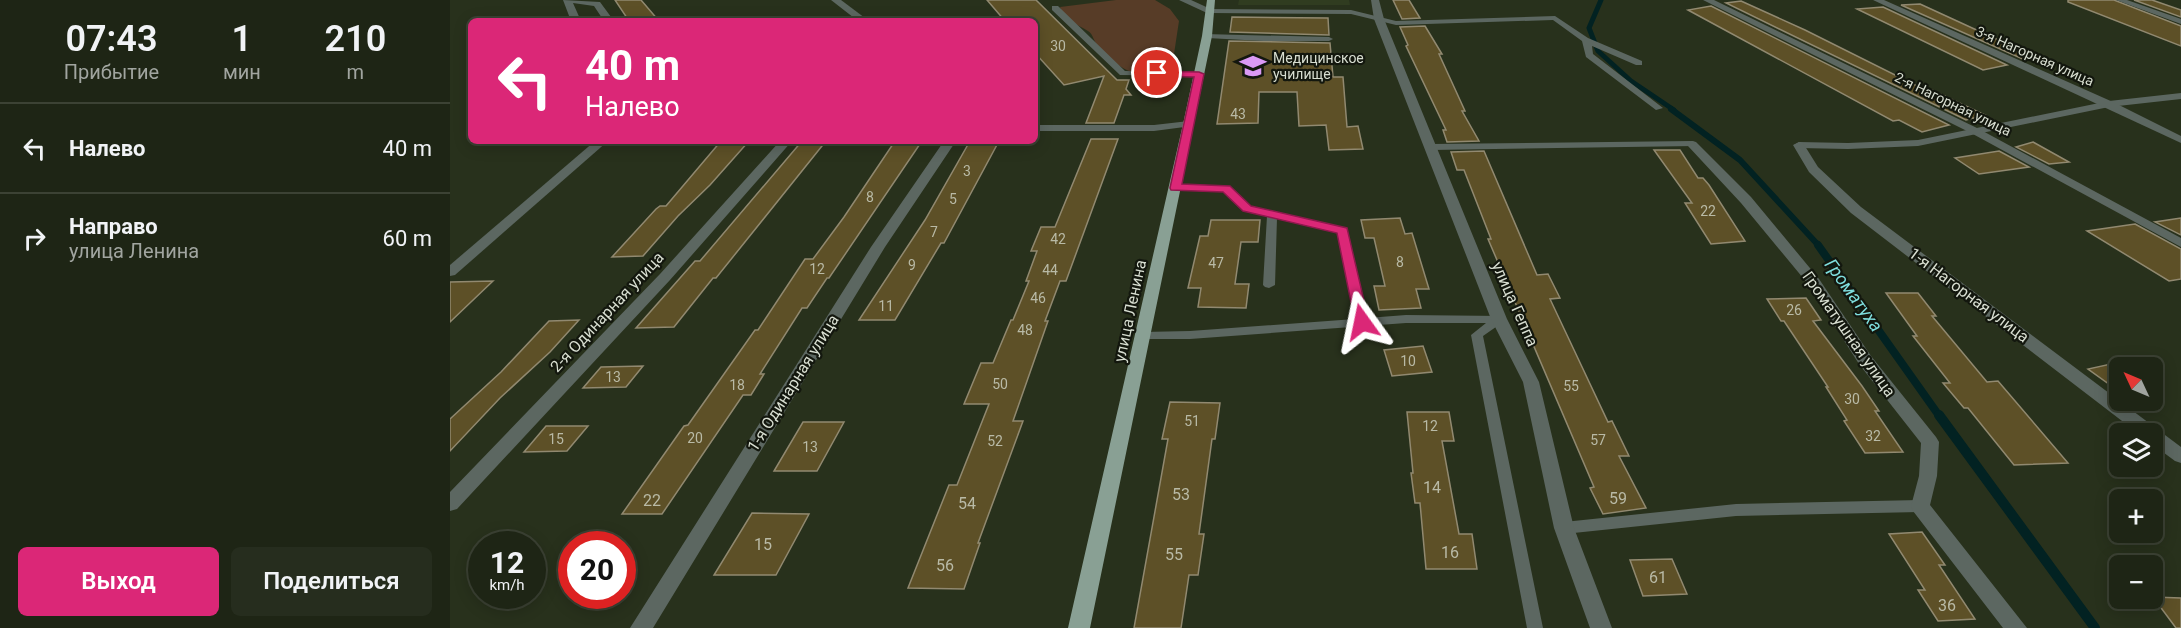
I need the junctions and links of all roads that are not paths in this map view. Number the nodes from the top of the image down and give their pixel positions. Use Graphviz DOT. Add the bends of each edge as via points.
graph roads {
  1 [pos="567,0"];
  2 [pos="836,0"];
  3 [pos="1183,0"];
  4 [pos="1375,0"];
  5 [pos="1707,0"];
  6 [pos="1877,0"];
  7 [pos="2120,0"];
  8 [pos="596,2"];
  9 [pos="1211,6"];
  10 [pos="1055,8"];
  11 [pos="575,18"];
  12 [pos="607,18"];
  13 [pos="860,18"];
  14 [pos="1379,19"];
  15 [pos="2181,22"];
  16 [pos="1207,36"];
  17 [pos="1329,39"];
  18 [pos="1585,40"];
  19 [pos="1639,63"];
  20 [pos="1199,74"];
  21 [pos="2181,96"];
  22 [pos="2109,104"];
  23 [pos="1659,108"];
  24 [pos="1189,124"];
  25 [pos="1038,128"];
  26 [pos="1975,131"];
  27 [pos="2181,140"];
  28 [pos="599,144"];
  29 [pos="783,144"];
  30 [pos="948,144"];
  31 [pos="1692,144"];
  32 [pos="1799,145"];
  33 [pos="1431,147"];
  34 [pos="1175,188"];
  35 [pos="1272,215"];
  36 [pos="2181,243"];
  37 [pos="450,272"];
  38 [pos="1269,285"];
  39 [pos="1499,319"];
  40 [pos="1362,322"];
  41 [pos="1143,336"];
  42 [pos="2137,423"];
  43 [pos="2163,442"];
  44 [pos="2181,456"];
  45 [pos="450,504"];
  46 [pos="1920,506"];
  47 [pos="1564,528"];
  48 [pos="642,628"];
  49 [pos="1079,628"];
  50 [pos="1535,628"];
  51 [pos="1601,628"];
  52 [pos="2016,628"];
  1 -- 8 [label="street"];
  1 -- 11 [label="street"];
  2 -- 13 [label="street"];
  3 -- 9 [label="street"];
  4 -- 14 [label="street, улица Геппа"];
  5 -- 26 [label="street, 2-я Нагорная улица"];
  6 -- 22 [label="street, 3-я Нагорная улица"];
  7 -- 15 [label="lane"];
  8 -- 12 [label="street"];
  9 -- 14 [label="lane" via="1351,12"];
  9 -- 16 [label="main road, улица Ленина"];
  10 -- 20 [label="lane" via="1123,73"];
  14 -- 18 [label="lane" via="1396,22 1555,18"];
  14 -- 33 [label="street, улица Геппа"];
  16 -- 17 [label="lane"];
  16 -- 20 [label="main road, улица Ленина"];
  18 -- 19 [label="lane"];
  18 -- 23 [label="lane" via="1589,55"];
  20 -- 24 [label="main road, улица Ленина"];
  21 -- 22 [label="lane"];
  22 -- 26 [label="lane"];
  22 -- 27 [label="street, 3-я Нагорная улица"];
  24 -- 25 [label="lane" via="1154,128"];
  24 -- 34 [label="main road, улица Ленина"];
  26 -- 32 [label="lane" via="1918,143"];
  26 -- 36 [label="street, 2-я Нагорная улица"];
  28 -- 37 [label="street"];
  29 -- 45 [label="street, 2-я Одинарная улица" via="665,277"];
  30 -- 48 [label="street, 1-я Одинарная улица" via="878,247"];
  31 -- 33 [label="lane"];
  31 -- 46 [label="street, Громатушная улица" via="1746,200 1814,282 1865,360 1930,442 1928,476"];
  32 -- 42 [label="street, 1-я Нагорная улица" via="1813,169 1856,210"];
  33 -- 39 [label="street, улица Геппа"];
  34 -- 35 [label="lane" via="1226,189 1247,208"];
  34 -- 41 [label="main road, улица Ленина"];
  35 -- 38 [label="lane"];
  35 -- 40 [label="lane" via="1343,231"];
  39 -- 40 [label="lane"];
  39 -- 47 [label="street, улица Геппа" via="1531,382"];
  39 -- 50 [label="lane" via="1478,335"];
  40 -- 41 [label="lane"];
  41 -- 49 [label="main road, улица Ленина"];
  43 -- 44 [label="street, 1-я Нагорная улица"];
  46 -- 47 [label="lane" via="1736,510"];
  46 -- 52 [label="street"];
  47 -- 51 [label="street, улица Геппа"];
}
